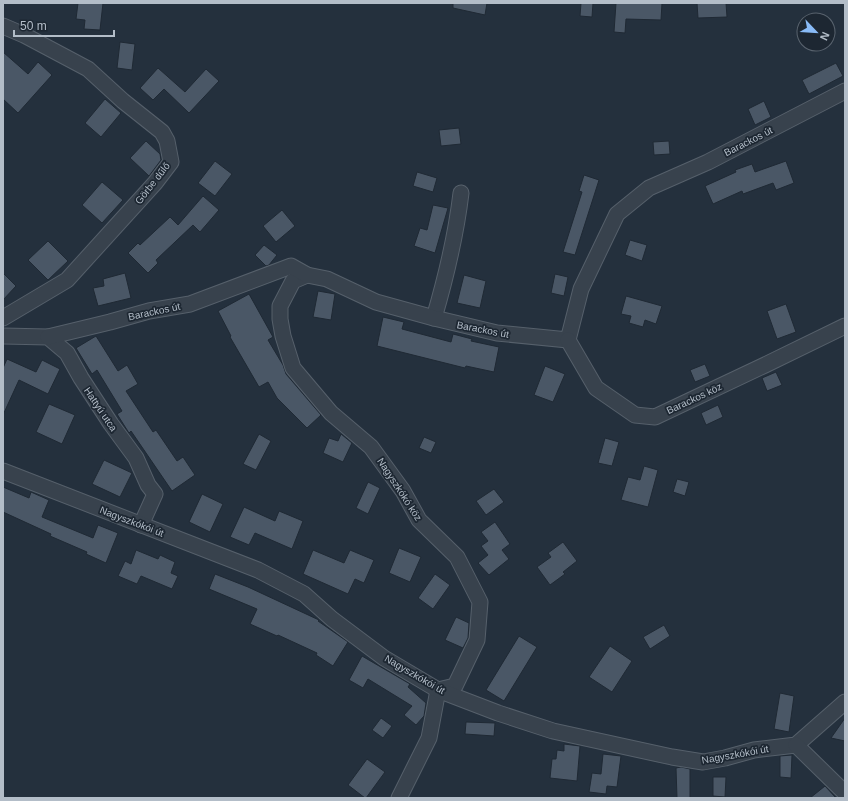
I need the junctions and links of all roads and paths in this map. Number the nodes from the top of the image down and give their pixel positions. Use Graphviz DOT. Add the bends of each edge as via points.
graph roads {
  1 [pos="3,26"];
  2 [pos="845,91"];
  3 [pos="461,193"];
  4 [pos="307,275"];
  5 [pos="3,318"];
  6 [pos="434,318"];
  7 [pos="845,326"];
  8 [pos="3,336"];
  9 [pos="48,337"];
  10 [pos="568,340"];
  11 [pos="3,471"];
  12 [pos="141,525"];
  13 [pos="438,690"];
  14 [pos="845,702"];
  15 [pos="796,745"];
  16 [pos="845,793"];
  17 [pos="400,798"];
  1 -- 5 [label="street, Görbe dűlő" via="88,69 162,132 167,141 171,162 67,280"];
  2 -- 10 [label="street, Barackos út" via="708,162 649,188 617,214 581,289"];
  3 -- 6 [label="street" via="446,276"];
  4 -- 6 [label="street, Barackos út" via="327,279 376,302"];
  4 -- 9 [label="street, Barackos út" via="290,266 190,304 149,311"];
  4 -- 13 [label="street, Nagyszkókó köz" via="293,280 280,306 283,336 293,368 331,413 371,446 403,491 418,520 457,557 480,602 477,640 455,686"];
  6 -- 10 [label="street, Barackos út" via="497,334"];
  7 -- 10 [label="street, Barackos köz" via="654,417 635,415 596,388"];
  8 -- 9 [label="street"];
  9 -- 12 [label="street, Hattyú utca" via="67,353 85,385 136,458 155,494"];
  11 -- 12 [label="street, Nagyszkókói út"];
  12 -- 13 [label="street, Nagyszkókói út" via="258,570 304,594 332,619 384,658"];
  13 -- 15 [label="street, Nagyszkókói út" via="553,731 703,762 754,750"];
  13 -- 17 [label="street" via="428,738"];
  14 -- 15 [label="street"];
  15 -- 16 [label="street"];
}
